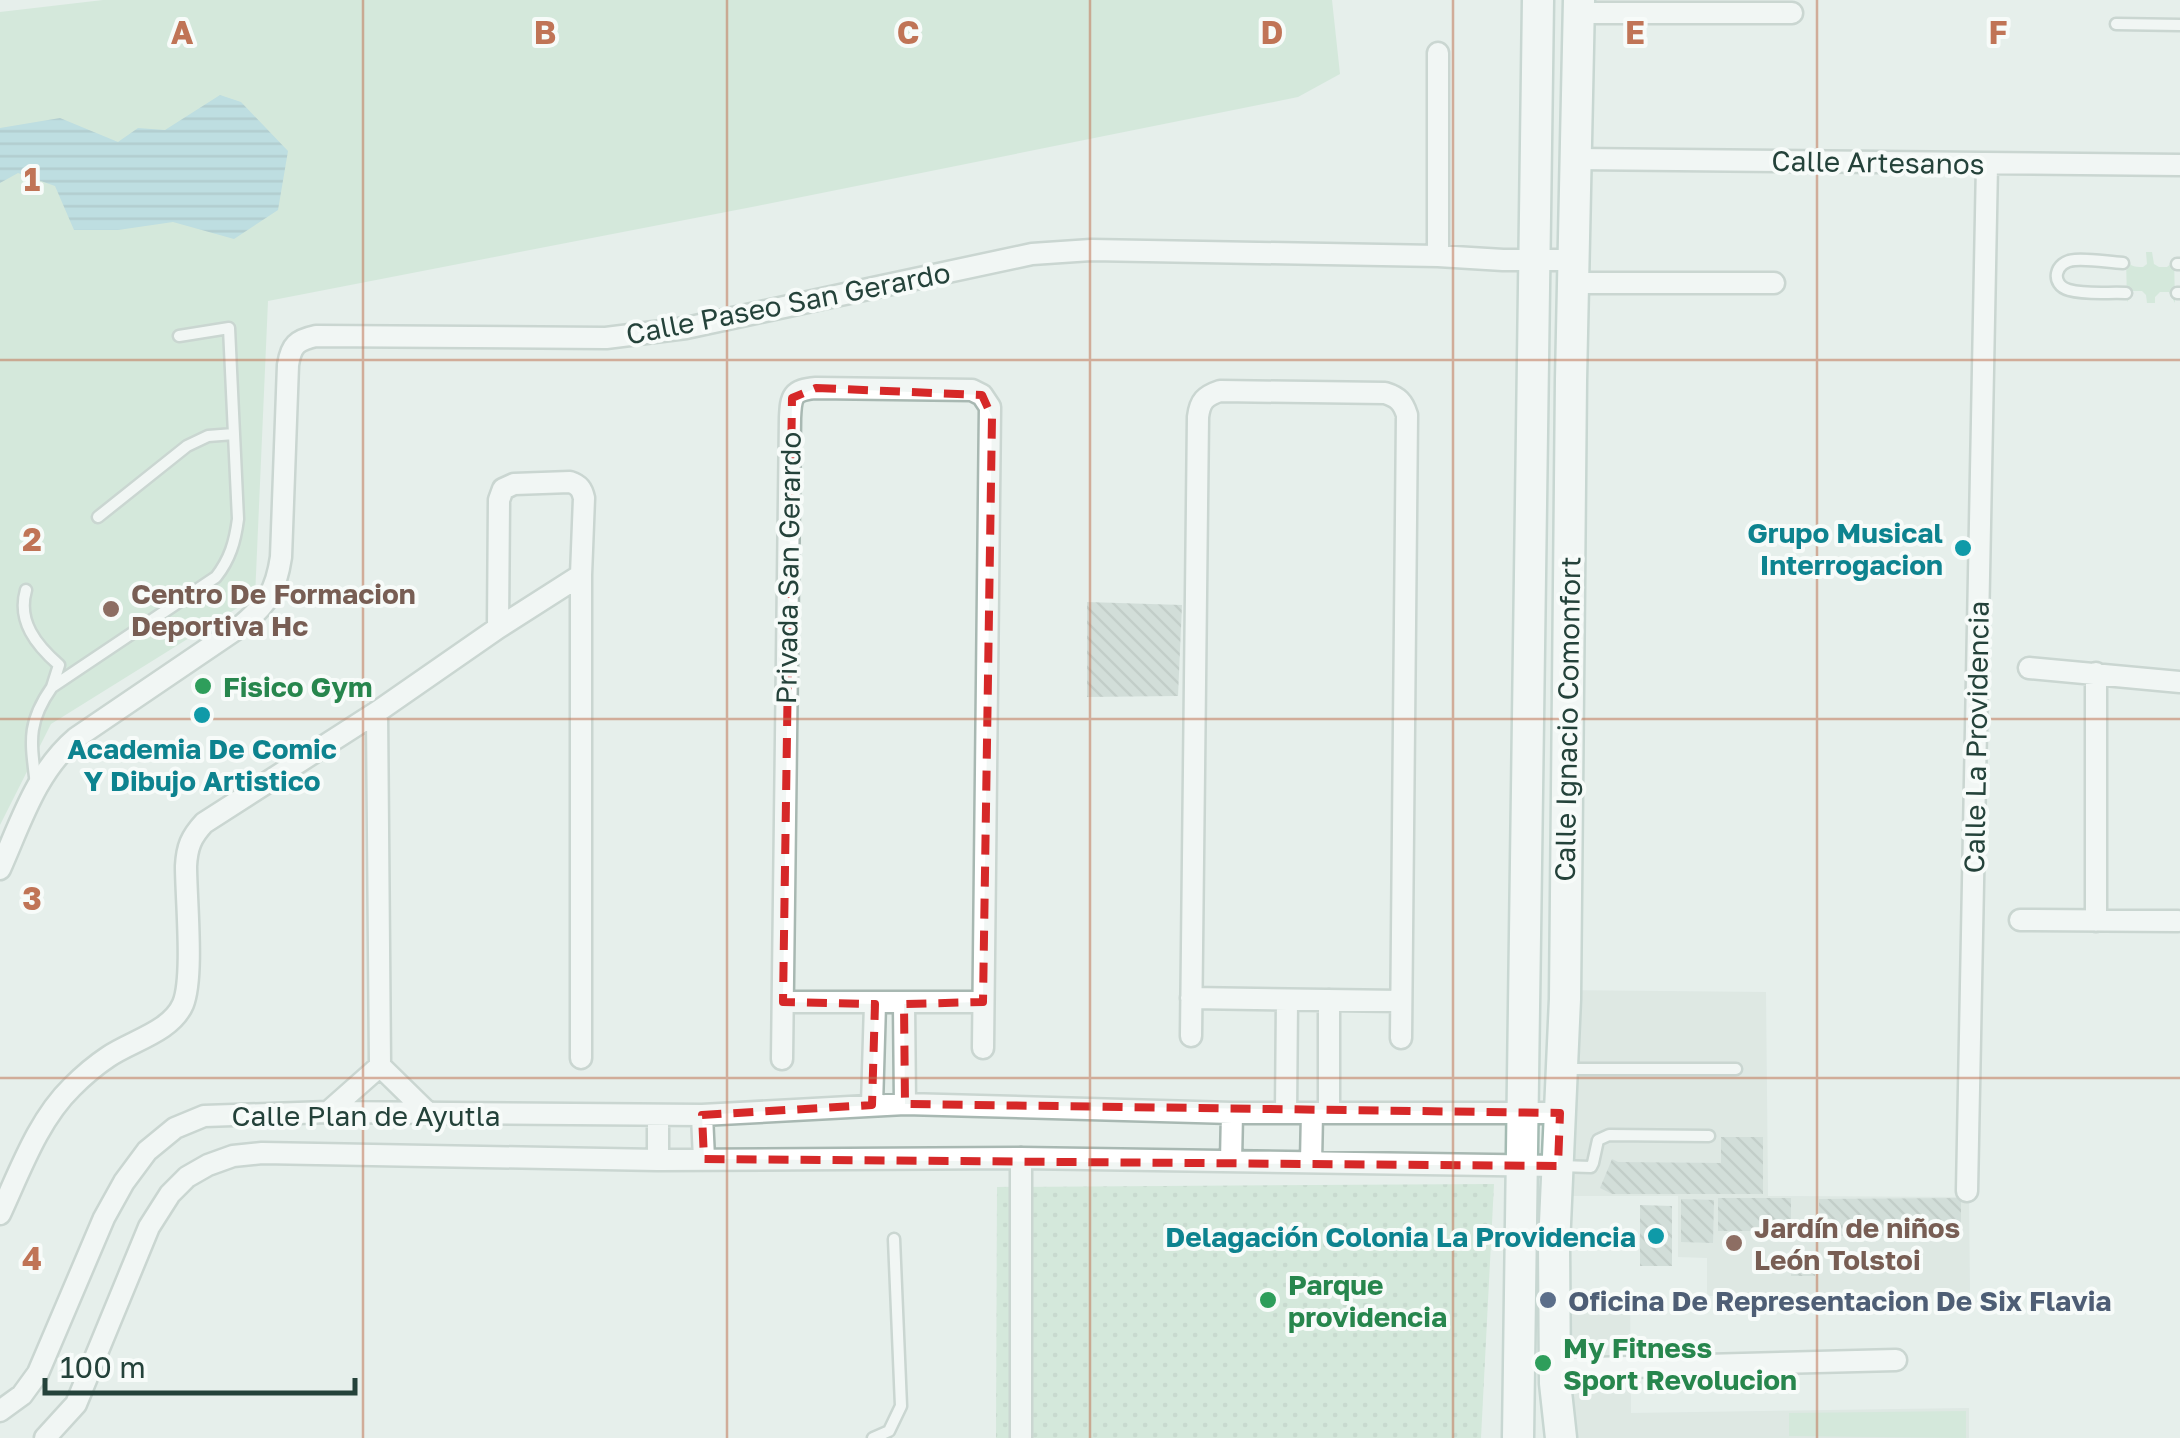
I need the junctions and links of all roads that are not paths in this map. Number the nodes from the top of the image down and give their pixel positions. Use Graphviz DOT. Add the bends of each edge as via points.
graph roads {
  1 [pos="1538,0"];
  2 [pos="1579,6"];
  3 [pos="1792,13"];
  4 [pos="2116,24"];
  5 [pos="2180,25"];
  6 [pos="1438,53"];
  7 [pos="1575,159"];
  8 [pos="1987,164"];
  9 [pos="2180,166"];
  10 [pos="1438,256"];
  11 [pos="1536,260"];
  12 [pos="2124,263"];
  13 [pos="1573,271"];
  14 [pos="1774,283"];
  15 [pos="2126,293"];
  16 [pos="179,336"];
  17 [pos="234,434"];
  18 [pos="98,516"];
  19 [pos="582,575"];
  20 [pos="26,590"];
  21 [pos="498,628"];
  22 [pos="2029,668"];
  23 [pos="2096,673"];
  24 [pos="2180,682"];
  25 [pos="52,687"];
  26 [pos="377,712"];
  27 [pos="36,786"];
  28 [pos="0,870"];
  29 [pos="2020,920"];
  30 [pos="2096,921"];
  31 [pos="2178,921"];
  32 [pos="1192,998"];
  33 [pos="1287,1000"];
  34 [pos="1329,1000"];
  35 [pos="1401,1001"];
  36 [pos="783,1002"];
  37 [pos="983,1002"];
  38 [pos="874,1004"];
  39 [pos="904,1004"];
  40 [pos="1191,1036"];
  41 [pos="1400,1038"];
  42 [pos="982,1048"];
  43 [pos="581,1058"];
  44 [pos="782,1059"];
  45 [pos="380,1066"];
  46 [pos="1562,1069"];
  47 [pos="1736,1069"];
  48 [pos="905,1104"];
  49 [pos="872,1105"];
  50 [pos="328,1112"];
  51 [pos="1286,1112"];
  52 [pos="1320,1112"];
  53 [pos="1522,1112"];
  54 [pos="428,1113"];
  55 [pos="1232,1113"];
  56 [pos="1560,1113"];
  57 [pos="658,1115"];
  58 [pos="702,1115"];
  59 [pos="1709,1136"];
  60 [pos="1021,1158"];
  61 [pos="704,1159"];
  62 [pos="658,1160"];
  63 [pos="1231,1161"];
  64 [pos="1311,1162"];
  65 [pos="1521,1164"];
  66 [pos="1558,1166"];
  67 [pos="1967,1191"];
  68 [pos="0,1214"];
  69 [pos="894,1239"];
  70 [pos="1896,1360"];
  71 [pos="1555,1369"];
  72 [pos="0,1411"];
  73 [pos="44,1438"];
  74 [pos="873,1438"];
  75 [pos="1021,1438"];
  76 [pos="1518,1438"];
  77 [pos="1561,1438"];
  1 -- 11 [label="main road, Calle Ignacio Comonfort"];
  2 -- 3 [label="street"];
  2 -- 7 [label="main road, Calle Ignacio Comonfort"];
  4 -- 5 [label="lane"];
  6 -- 10 [label="street"];
  7 -- 8 [label="street, Calle Artesanos"];
  7 -- 13 [label="main road, Calle Ignacio Comonfort"];
  8 -- 9 [label="street, Calle Artesanos"];
  8 -- 67 [label="street, Calle La Providencia"];
  10 -- 11 [label="street, Calle Paseo San Gerardo"];
  10 -- 27 [label="street, Calle Paseo San Gerardo" via="1062,251 632,336 302,339 288,365 282,557 271,596 241,626 76,738"];
  11 -- 13 [label="street, Calle Paseo San Gerardo"];
  11 -- 53 [label="main road, Calle Ignacio Comonfort"];
  12 -- 15 [label="lane" via="2071,260 2058,268 2058,279 2074,292"];
  13 -- 14 [label="street, Calle Paseo San Gerardo"];
  13 -- 46 [label="main road, Calle Ignacio Comonfort"];
  16 -- 17 [label="lane" via="230,328"];
  17 -- 18 [label="lane" via="187,446"];
  17 -- 25 [label="lane" via="238,519 228,562 216,577"];
  19 -- 21 [label="street"];
  19 -- 21 [label="street" via="580,488 570,482 507,486 500,500"];
  19 -- 43 [label="street"];
  20 -- 25 [label="lane" via="24,620 59,664"];
  21 -- 26 [label="street"];
  22 -- 23 [label="street"];
  23 -- 24 [label="street"];
  23 -- 30 [label="street"];
  25 -- 27 [label="lane" via="32,725"];
  26 -- 45 [label="street"];
  26 -- 68 [label="street" via="192,835 186,849 188,980 178,1014 70,1088 41,1128"];
  27 -- 28 [label="street, Calle Paseo San Gerardo"];
  29 -- 30 [label="street"];
  30 -- 31 [label="street"];
  32 -- 33 [label="street"];
  32 -- 35 [label="street" via="1202,401 1220,392 1385,393 1399,399 1407,415"];
  32 -- 40 [label="street"];
  33 -- 34 [label="street"];
  33 -- 51 [label="street"];
  34 -- 35 [label="street"];
  34 -- 52 [label="street"];
  35 -- 41 [label="street"];
  36 -- 37 [label="street, Privada San Gerardo" via="790,418 796,392 816,388 972,390 990,407"];
  36 -- 38 [label="street"];
  36 -- 44 [label="street, Privada San Gerardo"];
  37 -- 39 [label="street"];
  37 -- 42 [label="street, Privada San Gerardo"];
  38 -- 39 [label="street"];
  38 -- 49 [label="street"];
  39 -- 48 [label="street"];
  45 -- 50 [label="street"];
  45 -- 54 [label="street"];
  46 -- 47 [label="lane"];
  46 -- 56 [label="main road, Calle Ignacio Comonfort"];
  48 -- 49 [label="street, Calle Plan de Ayutla"];
  48 -- 55 [label="street, Calle Plan de Ayutla"];
  49 -- 58 [label="street, Calle Plan de Ayutla"];
  50 -- 54 [label="street, Calle Plan de Ayutla"];
  50 -- 72 [label="street, Calle Plan de Ayutla" via="204,1116 147,1151 104,1218 38,1372"];
  51 -- 52 [label="street, Calle Plan de Ayutla"];
  51 -- 55 [label="street, Calle Plan de Ayutla"];
  52 -- 53 [label="street, Calle Plan de Ayutla"];
  52 -- 64 [label="street"];
  53 -- 56 [label="street, Calle Plan de Ayutla"];
  53 -- 65 [label="main road, Calle Ignacio Comonfort"];
  54 -- 57 [label="street, Calle Plan de Ayutla"];
  55 -- 63 [label="street"];
  56 -- 66 [label="main road, Calle Ignacio Comonfort"];
  57 -- 58 [label="street, Calle Plan de Ayutla"];
  57 -- 62 [label="street"];
  58 -- 61 [label="street"];
  59 -- 66 [label="lane" via="1609,1134 1598,1140 1590,1167"];
  60 -- 61 [label="street, Calle Plan de Ayutla"];
  60 -- 63 [label="street, Calle Plan de Ayutla"];
  60 -- 75 [label="street"];
  61 -- 62 [label="street, Calle Plan de Ayutla"];
  62 -- 73 [label="street, Calle Plan de Ayutla" via="262,1153 208,1165 170,1194 149,1227 76,1404"];
  63 -- 64 [label="street, Calle Plan de Ayutla"];
  64 -- 65 [label="street, Calle Plan de Ayutla"];
  65 -- 66 [label="street, Calle Plan de Ayutla"];
  65 -- 76 [label="main road, Calle Ignacio Comonfort"];
  66 -- 71 [label="main road, Calle Ignacio Comonfort"];
  69 -- 74 [label="lane" via="901,1406 889,1431"];
  70 -- 71 [label="street"];
  71 -- 77 [label="main road, Calle Ignacio Comonfort"];
}
